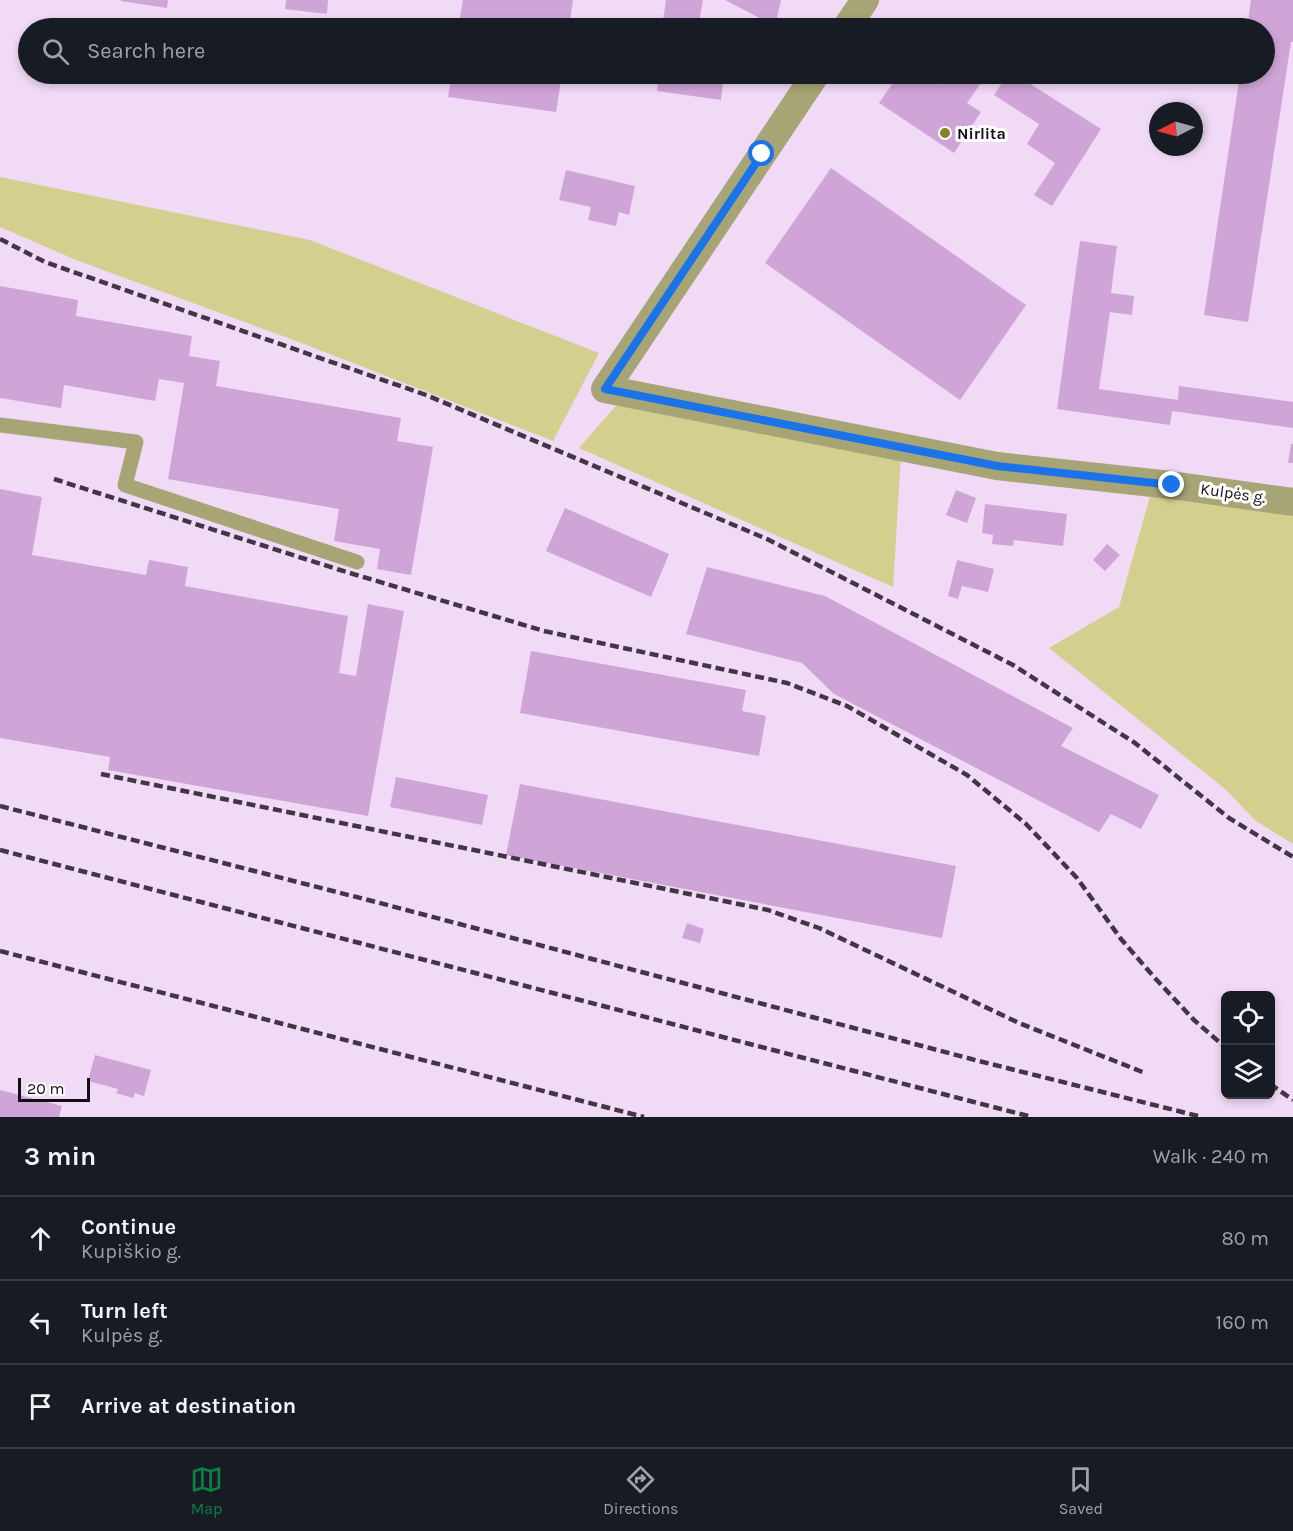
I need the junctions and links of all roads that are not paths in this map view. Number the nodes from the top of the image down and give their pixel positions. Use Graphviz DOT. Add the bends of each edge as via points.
graph roads {
  1 [pos="865,0"];
  2 [pos="853,18"];
  3 [pos="809,84"];
  4 [pos="0,425"];
  5 [pos="1293,502"];
  6 [pos="357,562"];
  1 -- 2 [label="street"];
  3 -- 5 [label="street, Kulpės g." via="605,389 997,466"];
  4 -- 6 [label="lane" via="136,442 125,486"];
}
